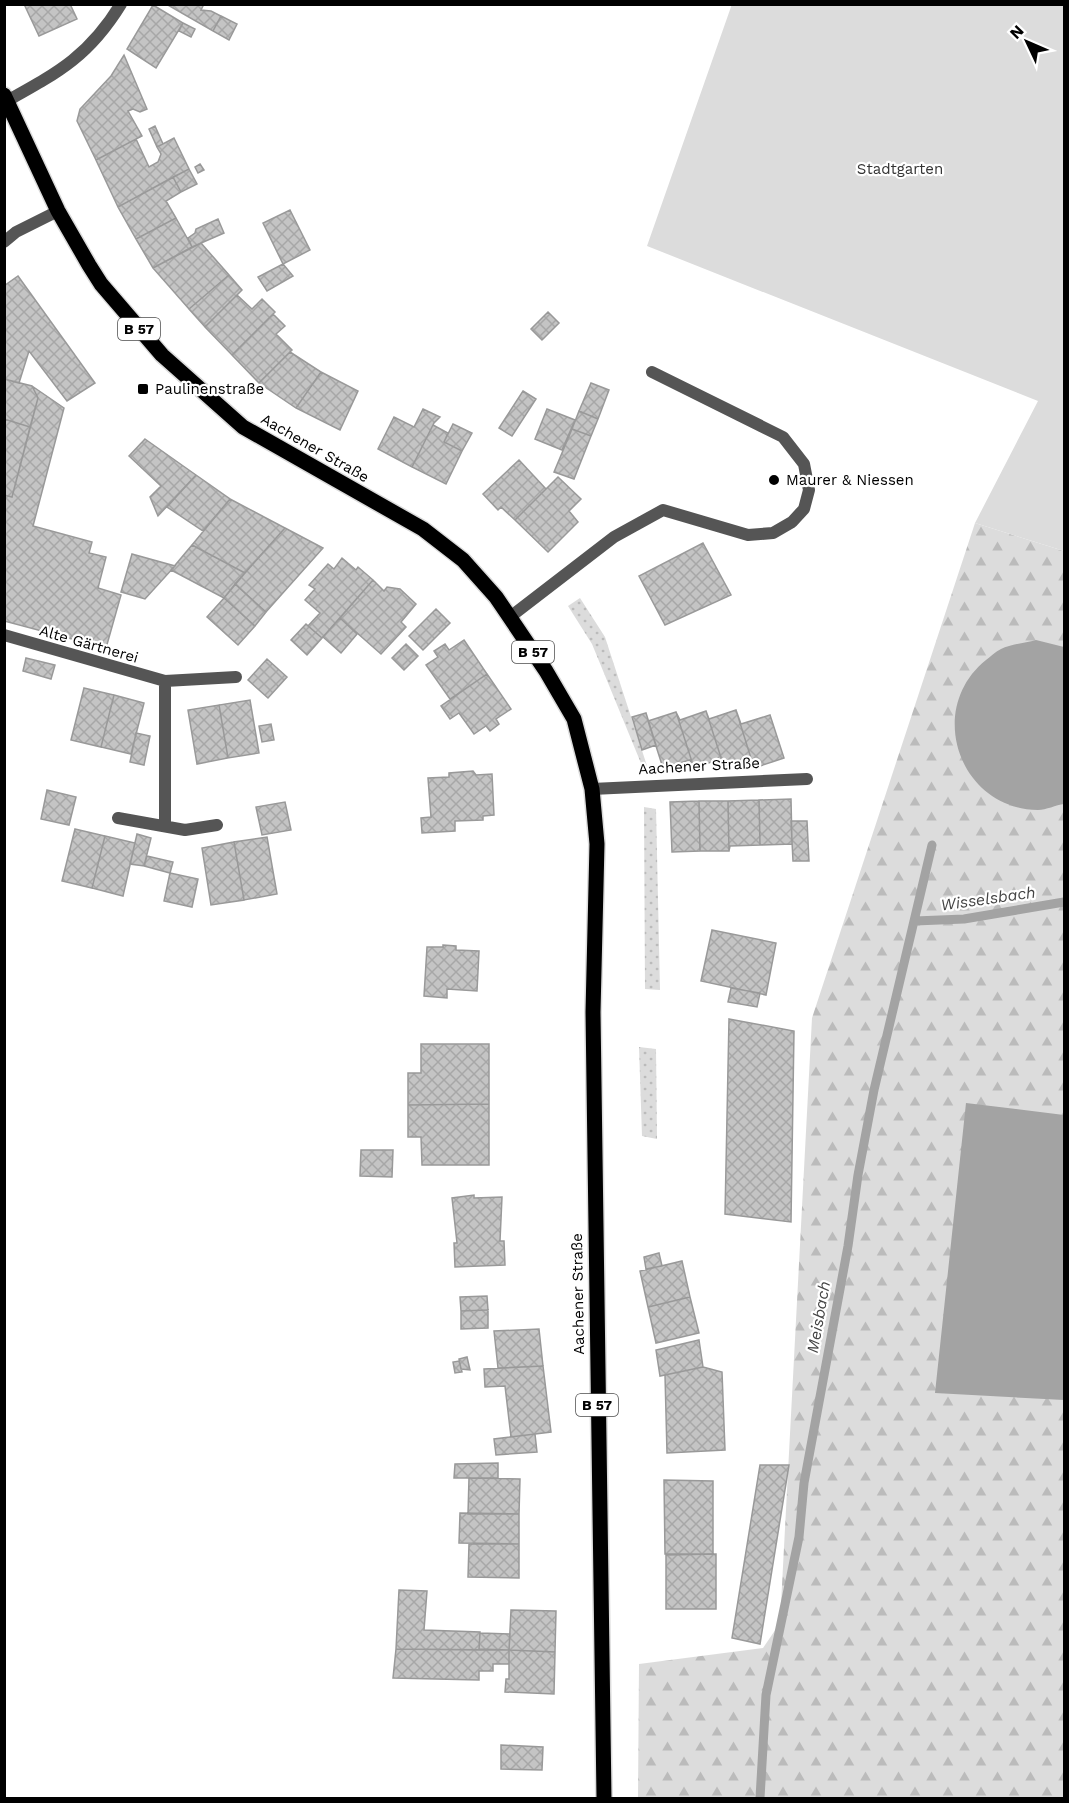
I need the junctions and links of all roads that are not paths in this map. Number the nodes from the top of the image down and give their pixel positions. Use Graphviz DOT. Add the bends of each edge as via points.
graph roads {
  1 [pos="121,4"];
  2 [pos="6,98"];
  3 [pos="58,211"];
  4 [pos="4,242"];
  5 [pos="652,372"];
  6 [pos="510,617"];
  7 [pos="4,635"];
  8 [pos="236,677"];
  9 [pos="165,681"];
  10 [pos="807,779"];
  11 [pos="592,789"];
  12 [pos="118,818"];
  13 [pos="218,825"];
  14 [pos="165,826"];
  15 [pos="604,1798"];
  1 -- 2 [label="street" via="103,33 70,64"];
  2 -- 3 [label="main road, Aachener Straße / B 57"];
  3 -- 4 [label="street"];
  3 -- 6 [label="main road, Aachener Straße / B 57" via="101,284 168,361 243,427 423,529 463,560"];
  5 -- 6 [label="street" via="783,437 804,464 809,490 804,509 773,533 748,535 663,510 614,537"];
  6 -- 11 [label="main road, Aachener Straße / B 57" via="574,719"];
  7 -- 9 [label="street, Alte Gärtnerei"];
  8 -- 9 [label="street, Alte Gärtnerei"];
  9 -- 14 [label="street"];
  10 -- 11 [label="street, Aachener Straße"];
  11 -- 15 [label="main road, Aachener Straße / B 57" via="597,844 593,1023"];
  12 -- 14 [label="street"];
  13 -- 14 [label="street" via="185,830"];
}
